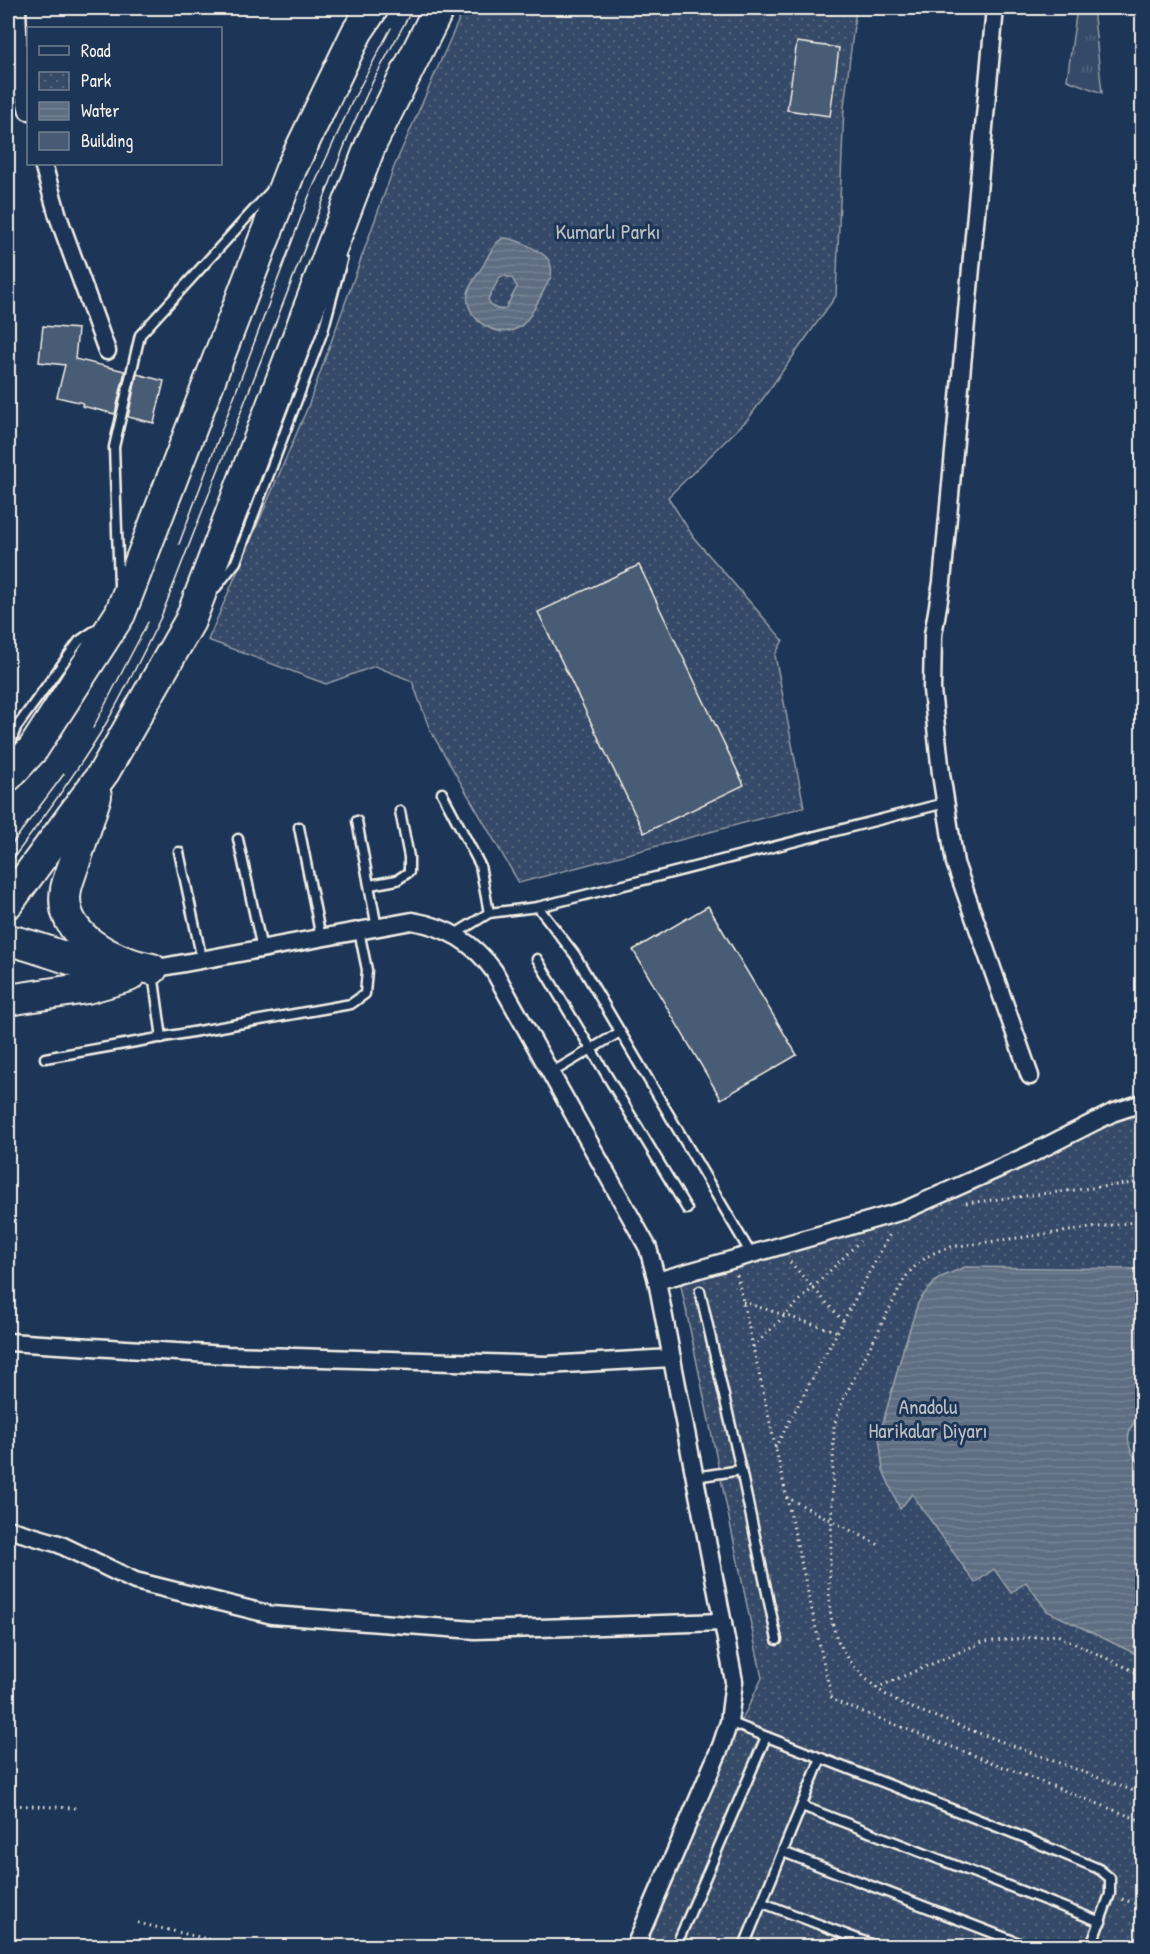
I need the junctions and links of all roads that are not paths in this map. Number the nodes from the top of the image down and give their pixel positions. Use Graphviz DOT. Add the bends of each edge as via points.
graph roads {
  1 [pos="17,8"];
  2 [pos="373,8"];
  3 [pos="439,8"];
  4 [pos="995,8"];
  5 [pos="27,107"];
  6 [pos="43,165"];
  7 [pos="291,169"];
  8 [pos="358,176"];
  9 [pos="351,223"];
  10 [pos="346,246"];
  11 [pos="107,351"];
  12 [pos="120,614"];
  13 [pos="190,621"];
  14 [pos="8,750"];
  15 [pos="104,772"];
  16 [pos="8,776"];
  17 [pos="442,793"];
  18 [pos="945,803"];
  19 [pos="400,811"];
  20 [pos="357,821"];
  21 [pos="299,827"];
  22 [pos="238,839"];
  23 [pos="179,852"];
  24 [pos="370,885"];
  25 [pos="8,903"];
  26 [pos="538,907"];
  27 [pos="489,913"];
  28 [pos="377,928"];
  29 [pos="359,931"];
  30 [pos="455,934"];
  31 [pos="321,938"];
  32 [pos="8,940"];
  33 [pos="262,949"];
  34 [pos="537,959"];
  35 [pos="202,960"];
  36 [pos="152,969"];
  37 [pos="8,1000"];
  38 [pos="620,1032"];
  39 [pos="162,1038"];
  40 [pos="590,1051"];
  41 [pos="45,1058"];
  42 [pos="551,1073"];
  43 [pos="1029,1076"];
  44 [pos="1143,1103"];
  45 [pos="687,1209"];
  46 [pos="751,1254"];
  47 [pos="657,1281"];
  48 [pos="700,1291"];
  49 [pos="8,1342"];
  50 [pos="672,1358"];
  51 [pos="741,1470"];
  52 [pos="695,1477"];
  53 [pos="8,1529"];
  54 [pos="723,1622"];
  55 [pos="777,1640"];
  56 [pos="729,1722"];
  57 [pos="766,1737"];
  58 [pos="821,1758"];
  59 [pos="802,1806"];
  60 [pos="783,1852"];
  61 [pos="763,1903"];
  62 [pos="1101,1922"];
  63 [pos="745,1946"];
  64 [pos="635,1947"];
  65 [pos="676,1947"];
  66 [pos="876,1947"];
  67 [pos="1027,1947"];
  68 [pos="1091,1947"];
  1 -- 5 [label="street" via="20,80"];
  2 -- 7 [label="highway" via="357,32"];
  3 -- 8 [label="highway" via="370,144"];
  4 -- 18 [label="street" via="942,582 931,662"];
  6 -- 11 [label="street"];
  7 -- 12 [label="highway"];
  7 -- 12 [label="lane" via="140,335 114,447"];
  8 -- 9 [label="lane"];
  8 -- 13 [label="highway"];
  10 -- 13 [label="lane" via="323,331 237,562"];
  12 -- 14 [label="lane" via="78,641 16,728"];
  12 -- 16 [label="highway" via="33,749"];
  13 -- 15 [label="highway"];
  15 -- 25 [label="highway"];
  15 -- 36 [label="highway" via="66,889 66,908 75,927 92,944 118,960"];
  17 -- 27 [label="lane" via="480,865"];
  18 -- 26 [label="lane"];
  18 -- 43 [label="street" via="955,863"];
  19 -- 24 [label="lane" via="409,872 397,880"];
  20 -- 24 [label="lane"];
  21 -- 31 [label="lane"];
  22 -- 33 [label="lane"];
  23 -- 35 [label="lane"];
  24 -- 28 [label="lane"];
  26 -- 27 [label="lane"];
  26 -- 38 [label="lane" via="575,955"];
  27 -- 30 [label="lane"];
  28 -- 29 [label="street"];
  28 -- 30 [label="street" via="412,921"];
  29 -- 31 [label="street"];
  29 -- 39 [label="lane" via="367,970 365,994 351,1004"];
  30 -- 42 [label="street" via="477,950 494,970"];
  31 -- 33 [label="street"];
  32 -- 36 [label="highway" via="90,965"];
  33 -- 35 [label="street"];
  34 -- 40 [label="lane"];
  35 -- 36 [label="street"];
  36 -- 37 [label="highway" via="87,988"];
  36 -- 39 [label="lane"];
  38 -- 40 [label="lane"];
  38 -- 46 [label="lane"];
  39 -- 41 [label="lane"];
  40 -- 42 [label="lane"];
  40 -- 45 [label="lane"];
  42 -- 47 [label="street" via="648,1248"];
  44 -- 46 [label="street" via="1112,1113 903,1211"];
  46 -- 47 [label="street"];
  47 -- 50 [label="street"];
  48 -- 51 [label="lane"];
  49 -- 50 [label="street" via="227,1355 546,1365"];
  50 -- 52 [label="street"];
  51 -- 52 [label="lane"];
  51 -- 55 [label="lane"];
  52 -- 54 [label="street"];
  53 -- 54 [label="street" via="59,1544 135,1581 272,1615 475,1629"];
  54 -- 56 [label="street" via="734,1681"];
  56 -- 57 [label="lane"];
  56 -- 64 [label="street"];
  57 -- 58 [label="lane"];
  57 -- 65 [label="lane"];
  58 -- 59 [label="lane"];
  58 -- 62 [label="lane" via="1099,1869 1110,1878 1110,1894"];
  59 -- 60 [label="lane"];
  59 -- 62 [label="lane"];
  60 -- 61 [label="lane"];
  60 -- 67 [label="lane"];
  61 -- 63 [label="lane"];
  61 -- 66 [label="lane"];
  62 -- 68 [label="lane"];
}
